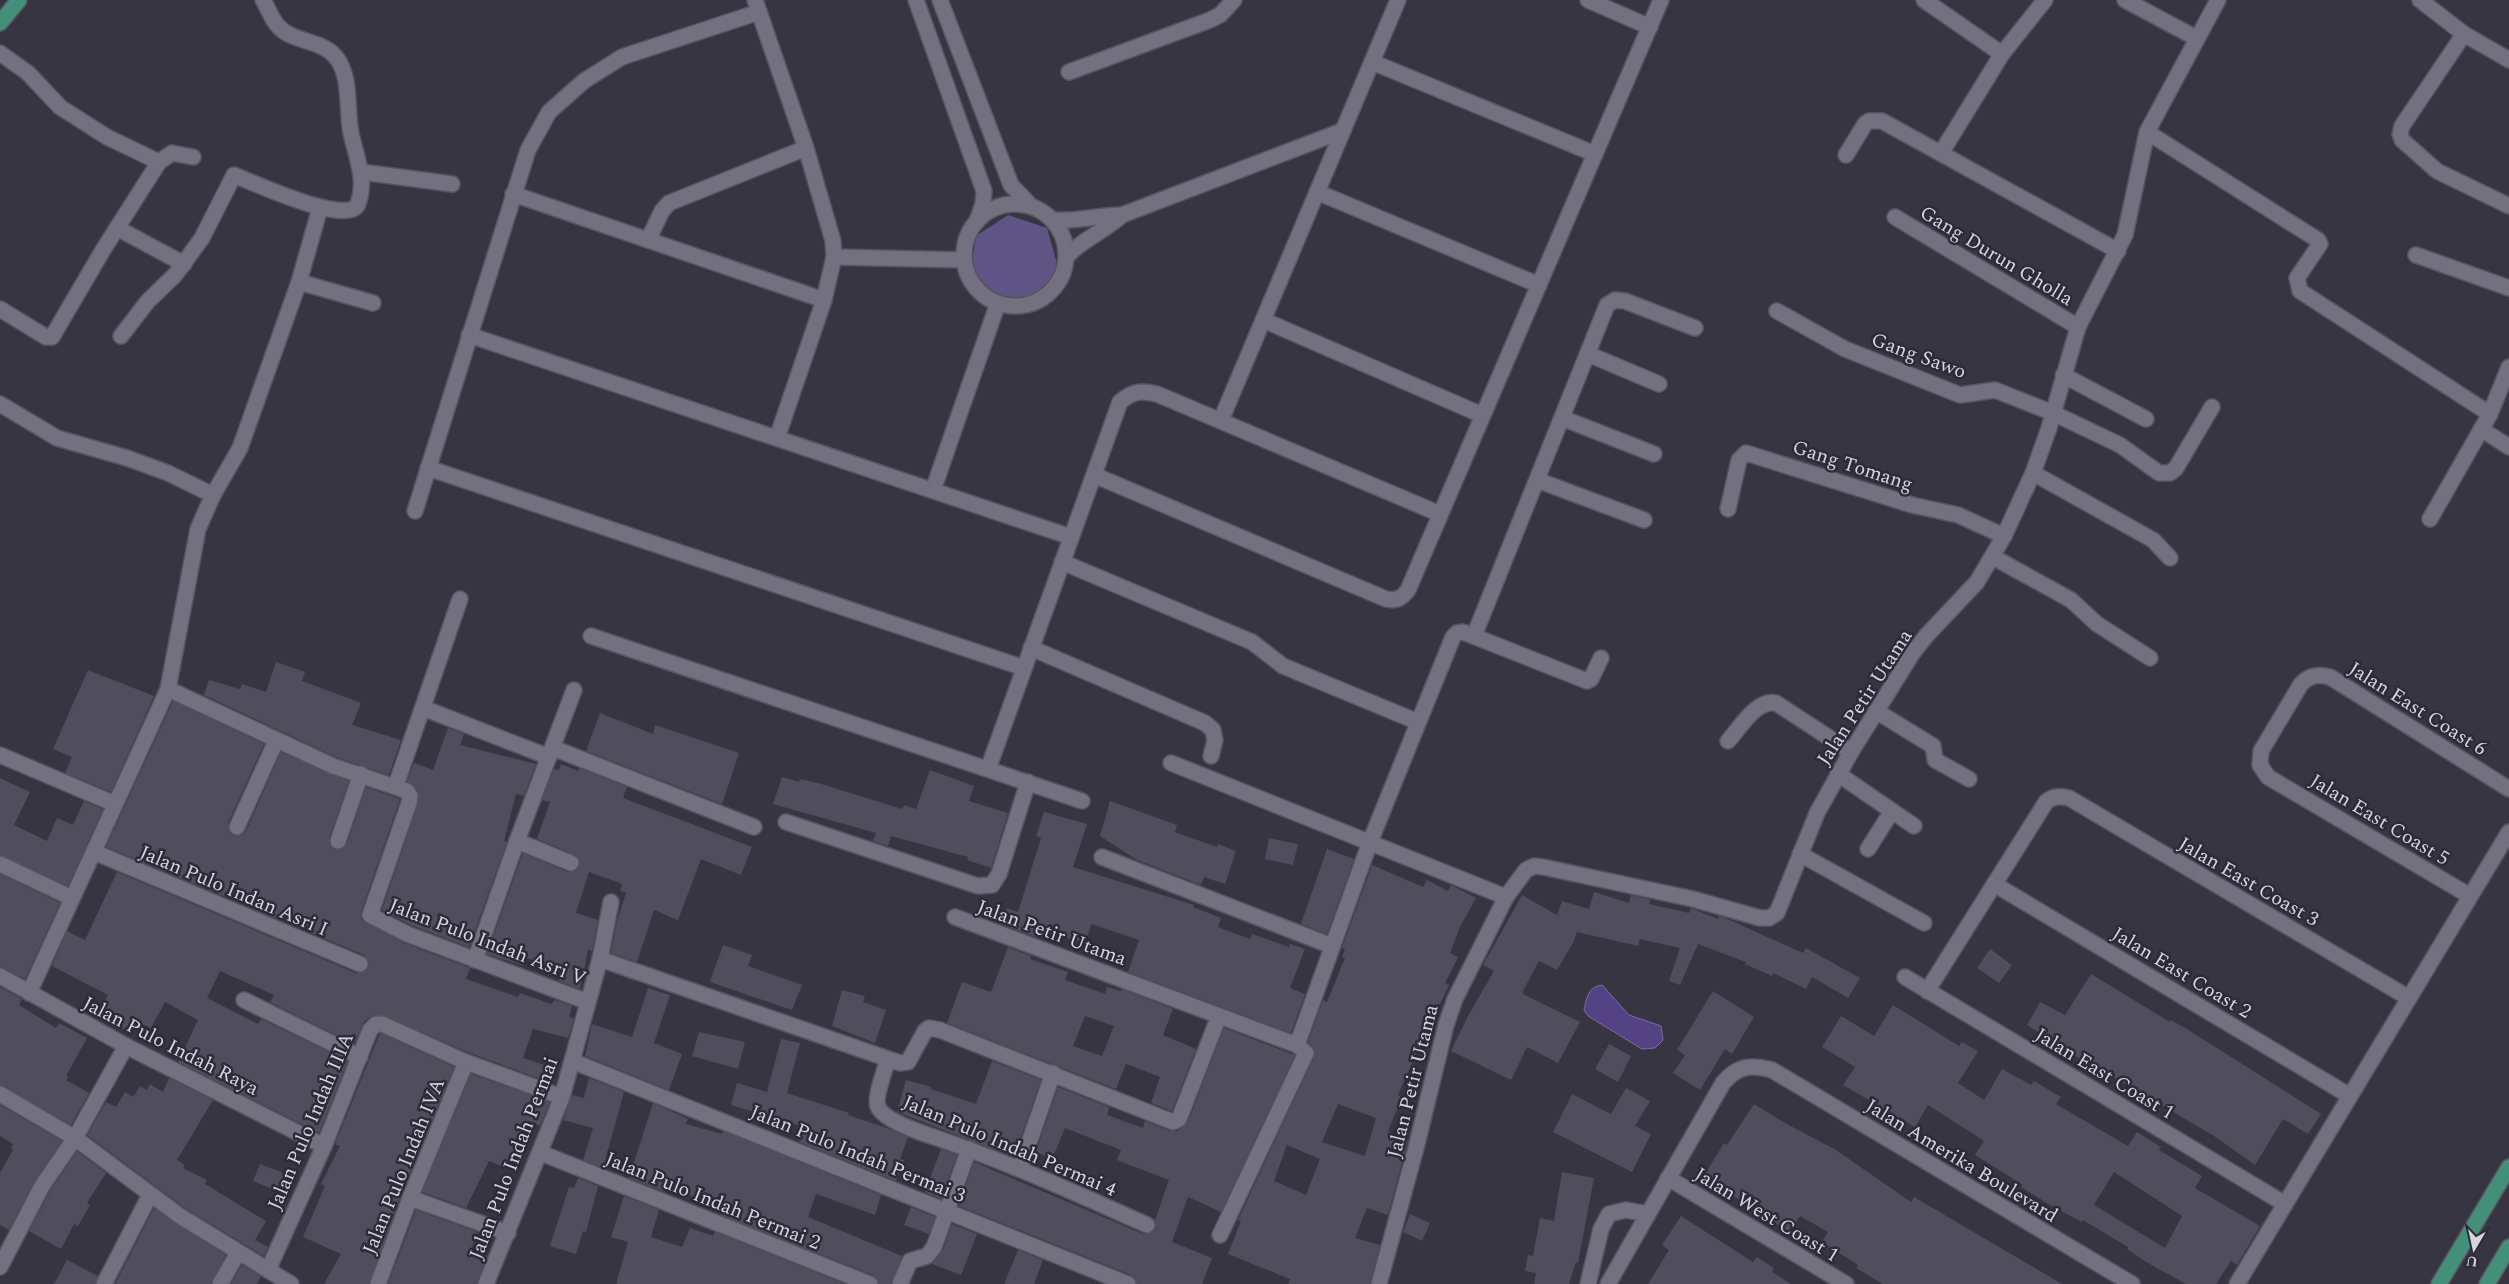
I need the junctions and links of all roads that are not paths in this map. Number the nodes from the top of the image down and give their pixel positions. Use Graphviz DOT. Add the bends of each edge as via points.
graph roads {
  1 [pos="18,0"];
  2 [pos="263,0"];
  3 [pos="916,0"];
  4 [pos="940,0"];
  5 [pos="1234,0"];
  6 [pos="1398,0"];
  7 [pos="1588,0"];
  8 [pos="1661,0"];
  9 [pos="1924,0"];
  10 [pos="2044,0"];
  11 [pos="2124,0"];
  12 [pos="2218,0"];
  13 [pos="2420,0"];
  14 [pos="757,6"];
  15 [pos="0,23"];
  16 [pos="1650,26"];
  17 [pos="2464,34"];
  18 [pos="2196,38"];
  19 [pos="2002,54"];
  20 [pos="4,56"];
  21 [pos="2509,60"];
  22 [pos="1372,62"];
  23 [pos="1069,72"];
  24 [pos="1342,131"];
  25 [pos="2147,132"];
  26 [pos="806,148"];
  27 [pos="996,152"];
  28 [pos="1941,153"];
  29 [pos="1595,154"];
  30 [pos="1846,155"];
  31 [pos="193,157"];
  32 [pos="973,160"];
  33 [pos="159,162"];
  34 [pos="362,172"];
  35 [pos="452,184"];
  36 [pos="1318,192"];
  37 [pos="514,194"];
  38 [pos="1030,206"];
  39 [pos="2509,206"];
  40 [pos="320,208"];
  41 [pos="1122,215"];
  42 [pos="1895,217"];
  43 [pos="978,218"];
  44 [pos="1054,220"];
  45 [pos="117,228"];
  46 [pos="648,240"];
  47 [pos="2118,251"];
  48 [pos="2416,255"];
  49 [pos="1067,256"];
  50 [pos="834,257"];
  51 [pos="964,260"];
  52 [pos="184,264"];
  53 [pos="299,282"];
  54 [pos="1539,285"];
  55 [pos="2509,288"];
  56 [pos="824,300"];
  57 [pos="372,303"];
  58 [pos="998,303"];
  59 [pos="0,309"];
  60 [pos="1777,311"];
  61 [pos="1263,320"];
  62 [pos="2078,327"];
  63 [pos="1695,328"];
  64 [pos="121,336"];
  65 [pos="469,336"];
  66 [pos="1588,354"];
  67 [pos="2509,367"];
  68 [pos="2063,375"];
  69 [pos="1659,384"];
  70 [pos="0,404"];
  71 [pos="2212,407"];
  72 [pos="2053,413"];
  73 [pos="2490,414"];
  74 [pos="1482,415"];
  75 [pos="1562,418"];
  76 [pos="2146,419"];
  77 [pos="1221,420"];
  78 [pos="2481,429"];
  79 [pos="777,438"];
  80 [pos="2509,447"];
  81 [pos="1654,454"];
  82 [pos="428,468"];
  83 [pos="2033,473"];
  84 [pos="1094,475"];
  85 [pos="1537,480"];
  86 [pos="933,490"];
  87 [pos="213,495"];
  88 [pos="1728,509"];
  89 [pos="415,511"];
  90 [pos="1440,514"];
  91 [pos="2430,519"];
  92 [pos="1644,520"];
  93 [pos="2004,536"];
  94 [pos="1071,537"];
  95 [pos="1994,557"];
  96 [pos="2170,558"];
  97 [pos="1062,562"];
  98 [pos="460,599"];
  99 [pos="591,636"];
  100 [pos="1474,636"];
  101 [pos="1031,648"];
  102 [pos="1601,658"];
  103 [pos="2150,658"];
  104 [pos="1024,668"];
  105 [pos="2330,677"];
  106 [pos="168,689"];
  107 [pos="574,690"];
  108 [pos="423,708"];
  109 [pos="1876,711"];
  110 [pos="1418,722"];
  111 [pos="276,741"];
  112 [pos="1728,742"];
  113 [pos="1851,752"];
  114 [pos="551,753"];
  115 [pos="0,755"];
  116 [pos="1211,756"];
  117 [pos="1171,763"];
  118 [pos="988,769"];
  119 [pos="361,774"];
  120 [pos="1838,774"];
  121 [pos="1969,779"];
  122 [pos="1028,782"];
  123 [pos="396,785"];
  124 [pos="2509,789"];
  125 [pos="1082,800"];
  126 [pos="115,804"];
  127 [pos="1892,811"];
  128 [pos="786,822"];
  129 [pos="237,826"];
  130 [pos="1914,826"];
  131 [pos="754,827"];
  132 [pos="2509,832"];
  133 [pos="338,841"];
  134 [pos="517,841"];
  135 [pos="1370,842"];
  136 [pos="1868,849"];
  137 [pos="94,852"];
  138 [pos="1800,854"];
  139 [pos="1102,857"];
  140 [pos="571,863"];
  141 [pos="0,864"];
  142 [pos="1994,884"];
  143 [pos="2470,896"];
  144 [pos="1506,897"];
  145 [pos="72,898"];
  146 [pos="611,902"];
  147 [pos="955,917"];
  148 [pos="1924,923"];
  149 [pos="1332,946"];
  150 [pos="600,959"];
  151 [pos="475,960"];
  152 [pos="360,964"];
  153 [pos="0,976"];
  154 [pos="1905,977"];
  155 [pos="1927,991"];
  156 [pos="29,993"];
  157 [pos="2409,998"];
  158 [pos="244,1000"];
  159 [pos="588,1002"];
  160 [pos="1219,1016"];
  161 [pos="1297,1045"];
  162 [pos="126,1046"];
  163 [pos="360,1057"];
  164 [pos="888,1059"];
  165 [pos="572,1061"];
  166 [pos="466,1062"];
  167 [pos="1054,1073"];
  168 [pos="0,1094"];
  169 [pos="2350,1096"];
  170 [pos="562,1097"];
  171 [pos="74,1138"];
  172 [pos="324,1146"];
  173 [pos="969,1149"];
  174 [pos="541,1154"];
  175 [pos="2509,1167"];
  176 [pos="1020,1169"];
  177 [pos="1668,1178"];
  178 [pos="150,1195"];
  179 [pos="410,1198"];
  180 [pos="2285,1204"];
  181 [pos="948,1210"];
  182 [pos="1648,1214"];
  183 [pos="1147,1225"];
  184 [pos="508,1233"];
  185 [pos="1220,1235"];
  186 [pos="2509,1247"];
  187 [pos="238,1253"];
  188 [pos="0,1267"];
  189 [pos="268,1270"];
  190 [pos="104,1284"];
  191 [pos="220,1284"];
  192 [pos="291,1284"];
  193 [pos="378,1284"];
  194 [pos="486,1284"];
  195 [pos="870,1284"];
  196 [pos="900,1284"];
  197 [pos="1128,1284"];
  198 [pos="1379,1284"];
  199 [pos="1588,1284"];
  200 [pos="1608,1284"];
  201 [pos="1846,1284"];
  202 [pos="2132,1284"];
  203 [pos="2237,1284"];
  204 [pos="2439,1284"];
  205 [pos="2487,1284"];
  1 -- 15 [label="main road"];
  2 -- 34 [label="street" via="278,26 290,34 322,45 336,56 345,80 351,133"];
  3 -- 32 [label="street"];
  4 -- 27 [label="street"];
  5 -- 23 [label="street" via="1220,15 1210,20"];
  6 -- 22 [label="street"];
  7 -- 16 [label="street"];
  8 -- 16 [label="street"];
  9 -- 19 [label="street"];
  10 -- 19 [label="street"];
  11 -- 18 [label="street"];
  12 -- 18 [label="street, Jalan Petir Utama"];
  13 -- 17 [label="street"];
  14 -- 26 [label="street"];
  14 -- 37 [label="street" via="622,57 584,80 549,112 528,150"];
  16 -- 29 [label="street"];
  17 -- 21 [label="street"];
  17 -- 39 [label="street" via="2402,126 2401,137 2437,171"];
  18 -- 25 [label="street, Jalan Petir Utama"];
  19 -- 28 [label="street"];
  20 -- 33 [label="street" via="28,73 60,107 107,137"];
  22 -- 24 [label="street"];
  22 -- 29 [label="street"];
  24 -- 36 [label="street"];
  24 -- 41 [label="street"];
  25 -- 47 [label="street, Jalan Petir Utama" via="2132,210"];
  25 -- 73 [label="street" via="2318,240 2320,244 2297,278 2300,291"];
  26 -- 46 [label="street" via="669,203"];
  26 -- 50 [label="street" via="833,241"];
  27 -- 32 [label="street"];
  27 -- 38 [label="street" via="1011,184"];
  28 -- 30 [label="street" via="1875,120 1865,124"];
  28 -- 47 [label="street"];
  29 -- 54 [label="street"];
  31 -- 33 [label="street" via="172,153"];
  32 -- 43 [label="street" via="984,191"];
  33 -- 45 [label="street"];
  34 -- 35 [label="street"];
  34 -- 40 [label="street" via="358,204 354,209 346,212"];
  36 -- 54 [label="street"];
  36 -- 61 [label="street"];
  37 -- 46 [label="street"];
  37 -- 65 [label="street"];
  38 -- 43 [label="street" via="1002,205"];
  38 -- 44 [label="street"];
  40 -- 52 [label="street" via="234,175 202,238"];
  40 -- 53 [label="street"];
  41 -- 44 [label="street" via="1079,221"];
  41 -- 49 [label="street"];
  42 -- 62 [label="street, Gang Durun Gholla"];
  43 -- 51 [label="street" via="964,245"];
  44 -- 49 [label="street" via="1064,236"];
  45 -- 52 [label="street"];
  45 -- 59 [label="street" via="52,338"];
  46 -- 56 [label="street"];
  47 -- 62 [label="street, Jalan Petir Utama"];
  48 -- 55 [label="street"];
  49 -- 58 [label="street" via="1061,279 1045,297 1022,306"];
  50 -- 51 [label="street"];
  50 -- 56 [label="street"];
  51 -- 58 [label="street" via="971,282 987,298"];
  52 -- 64 [label="street" via="148,301"];
  53 -- 57 [label="street"];
  53 -- 87 [label="street" via="240,448"];
  54 -- 74 [label="street"];
  56 -- 79 [label="street"];
  58 -- 86 [label="street"];
  60 -- 72 [label="street, Gang Sawo" via="1845,349 1960,395 1995,390"];
  61 -- 74 [label="street"];
  61 -- 77 [label="street"];
  62 -- 68 [label="street, Jalan Petir Utama"];
  63 -- 66 [label="street" via="1615,300 1607,305"];
  65 -- 79 [label="street"];
  65 -- 82 [label="street"];
  66 -- 69 [label="street"];
  66 -- 75 [label="street"];
  67 -- 73 [label="street"];
  68 -- 72 [label="street, Jalan Petir Utama"];
  68 -- 76 [label="street"];
  70 -- 87 [label="street" via="57,438 160,470"];
  71 -- 72 [label="street, Gang Sawo" via="2176,468 2165,474 2140,461 2120,445"];
  72 -- 83 [label="street, Jalan Petir Utama"];
  73 -- 78 [label="street"];
  74 -- 90 [label="street"];
  75 -- 81 [label="street"];
  75 -- 85 [label="street"];
  77 -- 84 [label="street" via="1158,394 1143,390 1130,393 1120,402"];
  77 -- 90 [label="street"];
  78 -- 80 [label="street"];
  78 -- 91 [label="street"];
  79 -- 86 [label="street"];
  82 -- 89 [label="street"];
  82 -- 104 [label="street"];
  83 -- 93 [label="street, Jalan Petir Utama"];
  83 -- 96 [label="street" via="2153,540"];
  84 -- 90 [label="street" via="1386,599 1402,598 1408,590"];
  84 -- 94 [label="street"];
  85 -- 92 [label="street"];
  85 -- 100 [label="street"];
  86 -- 94 [label="street"];
  87 -- 106 [label="street" via="198,530"];
  88 -- 93 [label="street, Gang Tomang" via="1739,460 1746,452 1912,505 1958,515"];
  93 -- 95 [label="street, Jalan Petir Utama"];
  94 -- 97 [label="street"];
  95 -- 103 [label="street" via="2071,600 2097,624"];
  95 -- 109 [label="street, Jalan Petir Utama" via="1977,582 1921,642"];
  97 -- 101 [label="street"];
  97 -- 110 [label="street" via="1252,642 1283,666"];
  98 -- 108 [label="street"];
  99 -- 118 [label="street"];
  100 -- 102 [label="street" via="1587,681"];
  100 -- 110 [label="street" via="1463,632 1453,637"];
  101 -- 104 [label="street"];
  101 -- 116 [label="street" via="1205,723 1213,730 1215,740"];
  104 -- 118 [label="street"];
  105 -- 124 [label="street, Jalan East Coast 6"];
  105 -- 143 [label="street, Jalan East Coast 5" via="2315,675 2300,684 2261,751 2260,765 2268,777"];
  106 -- 111 [label="street"];
  106 -- 126 [label="street"];
  107 -- 114 [label="street"];
  108 -- 114 [label="street"];
  108 -- 123 [label="street"];
  109 -- 113 [label="street, Jalan Petir Utama"];
  109 -- 121 [label="street" via="1933,746 1935,760"];
  110 -- 135 [label="street"];
  111 -- 119 [label="street" via="333,766"];
  111 -- 129 [label="street"];
  112 -- 113 [label="street" via="1758,707 1770,702"];
  113 -- 120 [label="street, Jalan Petir Utama"];
  114 -- 131 [label="street"];
  114 -- 134 [label="street"];
  115 -- 126 [label="street"];
  117 -- 135 [label="street"];
  118 -- 122 [label="street"];
  119 -- 123 [label="street"];
  119 -- 133 [label="street"];
  120 -- 127 [label="street"];
  120 -- 138 [label="street, Jalan Petir Utama"];
  122 -- 125 [label="street"];
  122 -- 128 [label="street" via="999,874 992,886 978,886"];
  123 -- 151 [label="street, Jalan Pulo Indah Asri V" via="410,796 369,911 373,918 407,934"];
  126 -- 137 [label="street"];
  127 -- 130 [label="street"];
  127 -- 136 [label="street"];
  132 -- 143 [label="street"];
  134 -- 140 [label="street"];
  134 -- 151 [label="street"];
  135 -- 144 [label="street"];
  135 -- 149 [label="street"];
  137 -- 145 [label="street"];
  137 -- 152 [label="street, Jalan Pulo Indan Asri I"];
  138 -- 144 [label="street, Jalan Petir Utama" via="1782,904 1769,918 1534,866 1526,870"];
  138 -- 148 [label="street"];
  139 -- 149 [label="street"];
  141 -- 145 [label="street"];
  142 -- 155 [label="street"];
  142 -- 157 [label="street, Jalan East Coast 3" via="2046,802 2057,797 2069,798"];
  142 -- 169 [label="street, Jalan East Coast 2"];
  143 -- 157 [label="street"];
  144 -- 198 [label="street, Jalan Petir Utama" via="1454,998"];
  145 -- 156 [label="street"];
  146 -- 150 [label="street, Jalan Pulo Indah Permai"];
  147 -- 160 [label="street, Jalan Petir Utama"];
  149 -- 161 [label="street"];
  150 -- 159 [label="street, Jalan Pulo Indah Permai"];
  150 -- 164 [label="street, Jalan Pulo Indah Permai 4"];
  151 -- 159 [label="street, Jalan Pulo Indah Asri V"];
  153 -- 156 [label="street, Jalan Pulo Indah Raya"];
  154 -- 155 [label="street, Jalan East Coast 1"];
  155 -- 180 [label="street, Jalan East Coast 1"];
  156 -- 162 [label="street, Jalan Pulo Indah Raya"];
  157 -- 169 [label="street"];
  158 -- 163 [label="street"];
  159 -- 165 [label="street, Jalan Pulo Indah Permai"];
  160 -- 161 [label="street, Jalan Petir Utama"];
  160 -- 167 [label="street" via="1179,1119 1172,1122"];
  161 -- 185 [label="street" via="1306,1053"];
  162 -- 171 [label="street"];
  162 -- 172 [label="street, Jalan Pulo Indah Raya"];
  163 -- 166 [label="street, Jalan Pulo Indah IIIA" via="370,1030 376,1024 382,1024"];
  163 -- 172 [label="street, Jalan Pulo Indah IIIA"];
  164 -- 167 [label="street, Jalan Pulo Indah Permai 4" via="908,1062 925,1031 934,1028"];
  164 -- 173 [label="street, Jalan Pulo Indah Permai 4" via="878,1096 878,1107 883,1113 917,1131"];
  165 -- 170 [label="street, Jalan Pulo Indah Permai"];
  165 -- 181 [label="street, Jalan Pulo Indah Permai 3"];
  166 -- 170 [label="street"];
  166 -- 179 [label="street, Jalan Pulo Indah IVA"];
  167 -- 176 [label="street"];
  168 -- 171 [label="street"];
  169 -- 180 [label="street"];
  170 -- 174 [label="street, Jalan Pulo Indah Permai"];
  171 -- 178 [label="street"];
  171 -- 188 [label="street" via="42,1186"];
  172 -- 189 [label="street, Jalan Pulo Indah IIIA"];
  173 -- 176 [label="street, Jalan Pulo Indah Permai 4"];
  173 -- 181 [label="street"];
  174 -- 184 [label="street, Jalan Pulo Indah Permai"];
  174 -- 195 [label="street, Jalan Pulo Indah Permai 2"];
  175 -- 204 [label="main road"];
  176 -- 183 [label="street, Jalan Pulo Indah Permai 4"];
  177 -- 182 [label="street"];
  177 -- 201 [label="street, Jalan West Coast 1"];
  177 -- 202 [label="street, Jalan Amerika Boulevard" via="1723,1082 1732,1072 1758,1066 1772,1070"];
  178 -- 187 [label="street"];
  178 -- 190 [label="street"];
  179 -- 184 [label="street"];
  179 -- 193 [label="street, Jalan Pulo Indah IVA"];
  180 -- 203 [label="street"];
  181 -- 196 [label="street" via="930,1252 910,1261"];
  181 -- 197 [label="street, Jalan Pulo Indah Permai 3"];
  182 -- 199 [label="street" via="1626,1210 1609,1214 1601,1229"];
  182 -- 200 [label="street"];
  184 -- 194 [label="street, Jalan Pulo Indah Permai"];
  186 -- 205 [label="main road"];
  187 -- 189 [label="street"];
  187 -- 191 [label="street"];
  189 -- 192 [label="street"];
}
